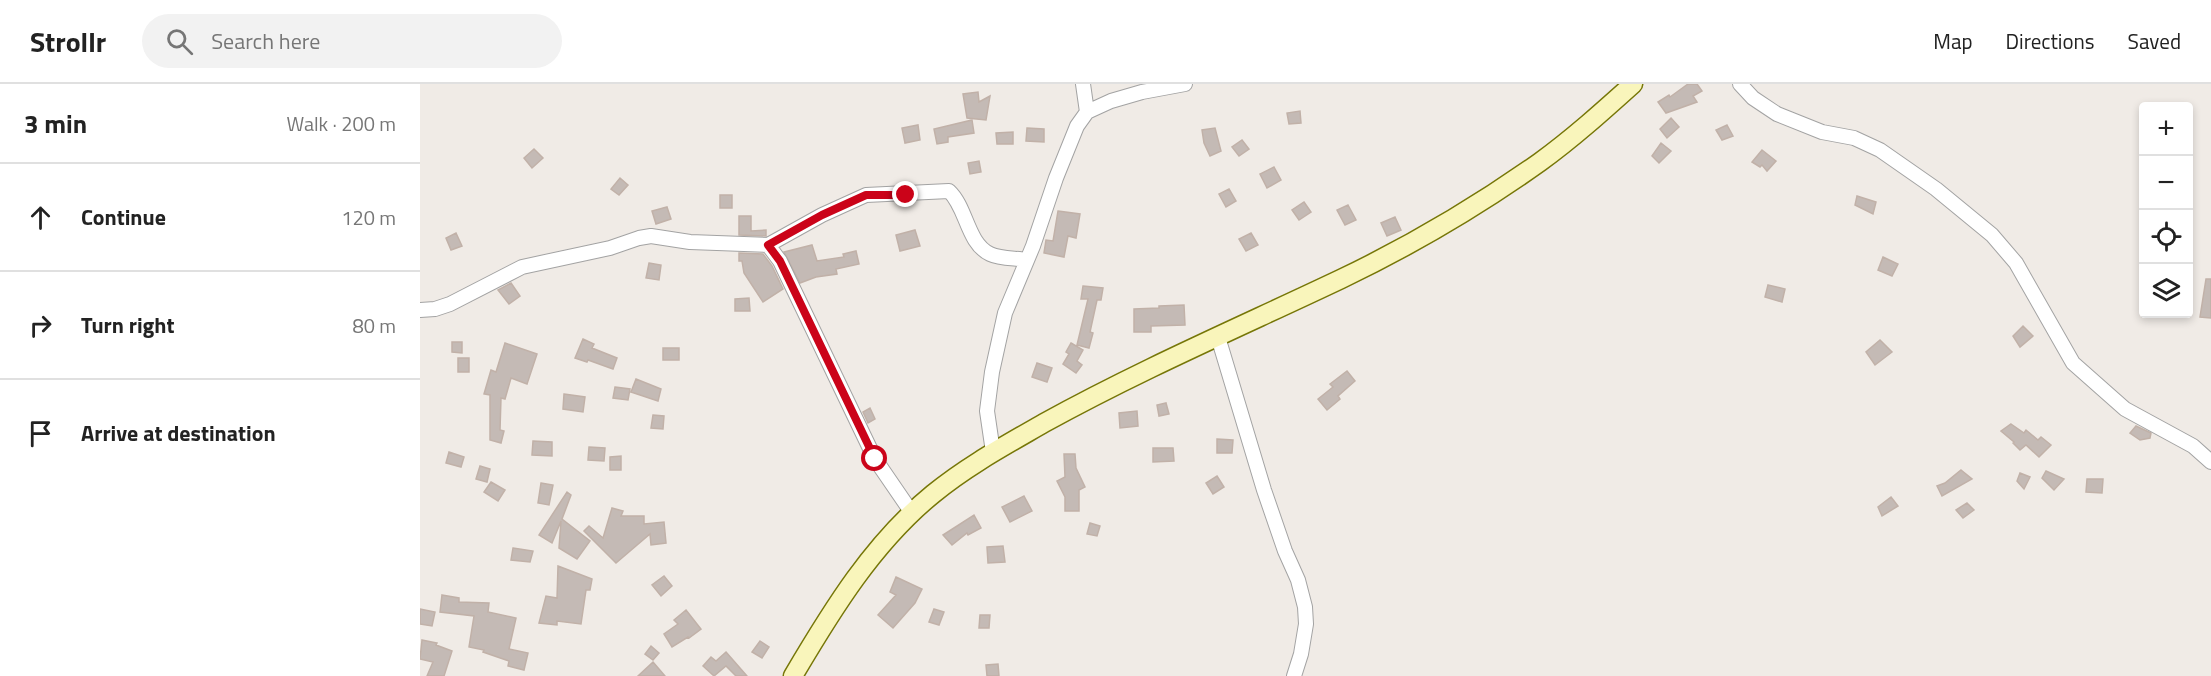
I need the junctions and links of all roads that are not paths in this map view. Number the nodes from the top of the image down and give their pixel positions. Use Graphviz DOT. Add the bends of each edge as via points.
graph roads {
  1 [pos="1083,84"];
  2 [pos="1185,84"];
  3 [pos="1632,84"];
  4 [pos="1740,84"];
  5 [pos="1088,112"];
  6 [pos="768,245"];
  7 [pos="1027,260"];
  8 [pos="420,310"];
  9 [pos="1218,337"];
  10 [pos="993,452"];
  11 [pos="2211,462"];
  12 [pos="912,513"];
  13 [pos="793,676"];
  14 [pos="1294,676"];
  1 -- 5 [label="street"];
  2 -- 5 [label="street" via="1142,92"];
  3 -- 9 [label="main road" via="1542,160 1488,197 1392,254"];
  4 -- 11 [label="street" via="1777,114 1880,150 1936,189 1992,235 2016,263 2073,363 2125,409 2193,446"];
  5 -- 7 [label="street" via="1077,126"];
  6 -- 7 [label="street" via="866,195 946,190 957,200 971,231 987,252"];
  6 -- 8 [label="street" via="651,236 522,267 450,304"];
  6 -- 12 [label="street" via="784,270 875,459"];
  7 -- 10 [label="street" via="1005,313 992,372 987,411"];
  9 -- 10 [label="main road" via="1096,394"];
  9 -- 14 [label="street" via="1264,490 1305,607 1303,644"];
  10 -- 12 [label="main road"];
  12 -- 13 [label="main road" via="831,611"];
}
